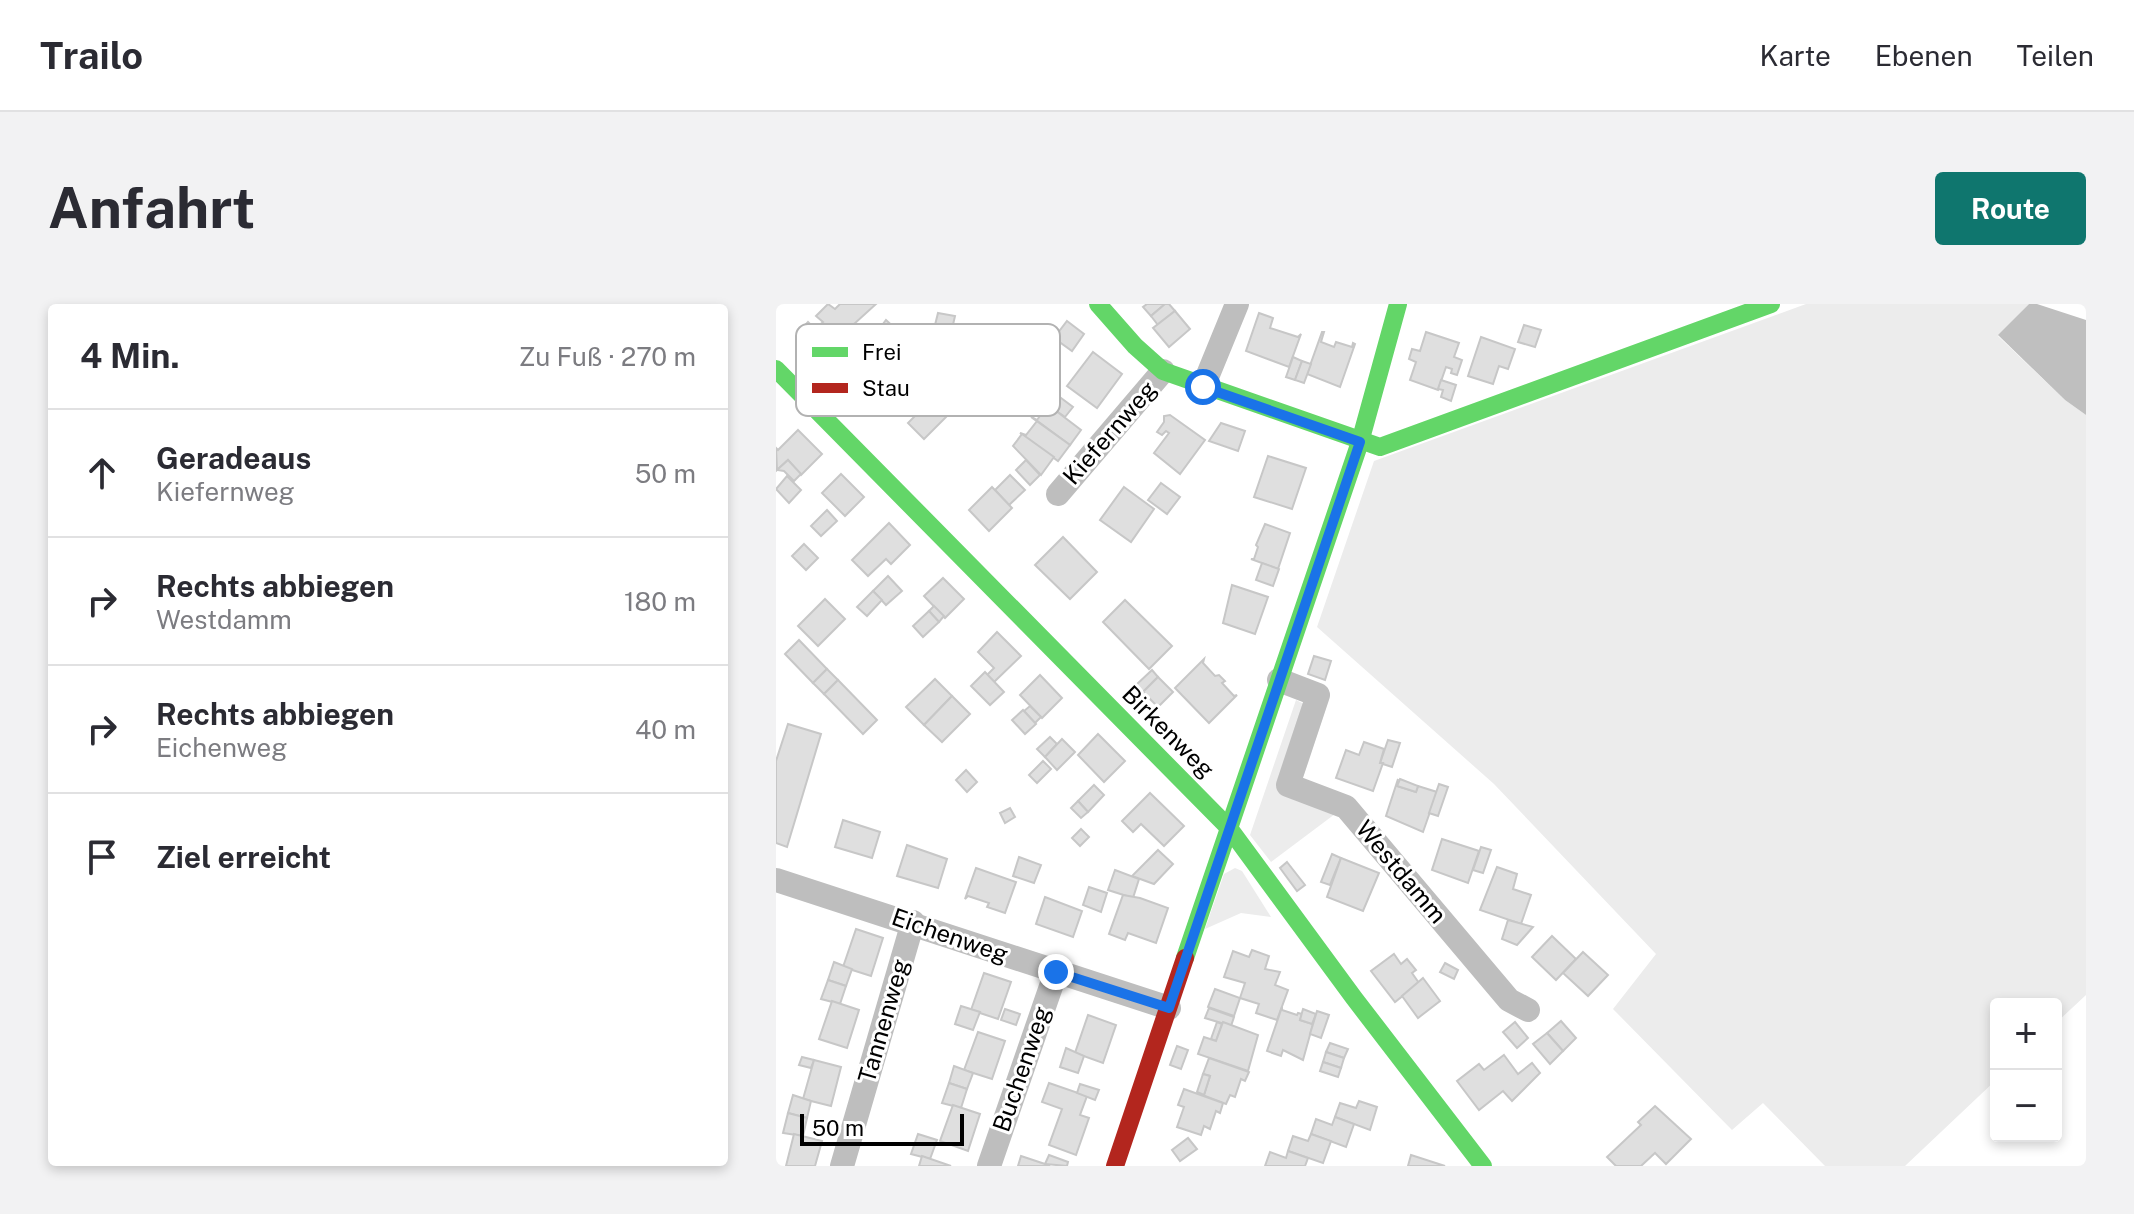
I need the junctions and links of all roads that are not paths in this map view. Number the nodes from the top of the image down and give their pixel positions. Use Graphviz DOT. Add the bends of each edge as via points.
graph roads {
  1 [pos="1098,304"];
  2 [pos="1237,304"];
  3 [pos="1771,304"];
  4 [pos="1399,310"];
  5 [pos="776,369"];
  6 [pos="1163,371"];
  7 [pos="1203,387"];
  8 [pos="796,389"];
  9 [pos="822,416"];
  10 [pos="1360,442"];
  11 [pos="1058,494"];
  12 [pos="1279,680"];
  13 [pos="1229,828"];
  14 [pos="777,885"];
  15 [pos="913,922"];
  16 [pos="1056,972"];
  17 [pos="1169,1008"];
  18 [pos="1528,1010"];
  19 [pos="842,1166"];
  20 [pos="989,1166"];
  21 [pos="1115,1166"];
  22 [pos="1483,1166"];
  1 -- 6 [label="street, Kiefernweg"];
  2 -- 7 [label="street"];
  3 -- 10 [label="street" via="1380,447"];
  4 -- 10 [label="street"];
  5 -- 8 [label="street, Birkenweg"];
  6 -- 7 [label="street, Kiefernweg"];
  6 -- 11 [label="street, Kiefernweg"];
  7 -- 10 [label="street, Kiefernweg"];
  9 -- 13 [label="street, Birkenweg"];
  10 -- 12 [label="street"];
  12 -- 13 [label="street"];
  12 -- 18 [label="street, Westdamm" via="1318,695 1288,785 1346,807 1509,1000"];
  13 -- 17 [label="street"];
  13 -- 22 [label="street, Birkenweg"];
  14 -- 15 [label="street, Eichenweg"];
  15 -- 16 [label="street, Eichenweg"];
  15 -- 19 [label="street, Tannenweg"];
  16 -- 17 [label="street, Eichenweg"];
  16 -- 20 [label="street, Buchenweg"];
  17 -- 21 [label="street"];
}
